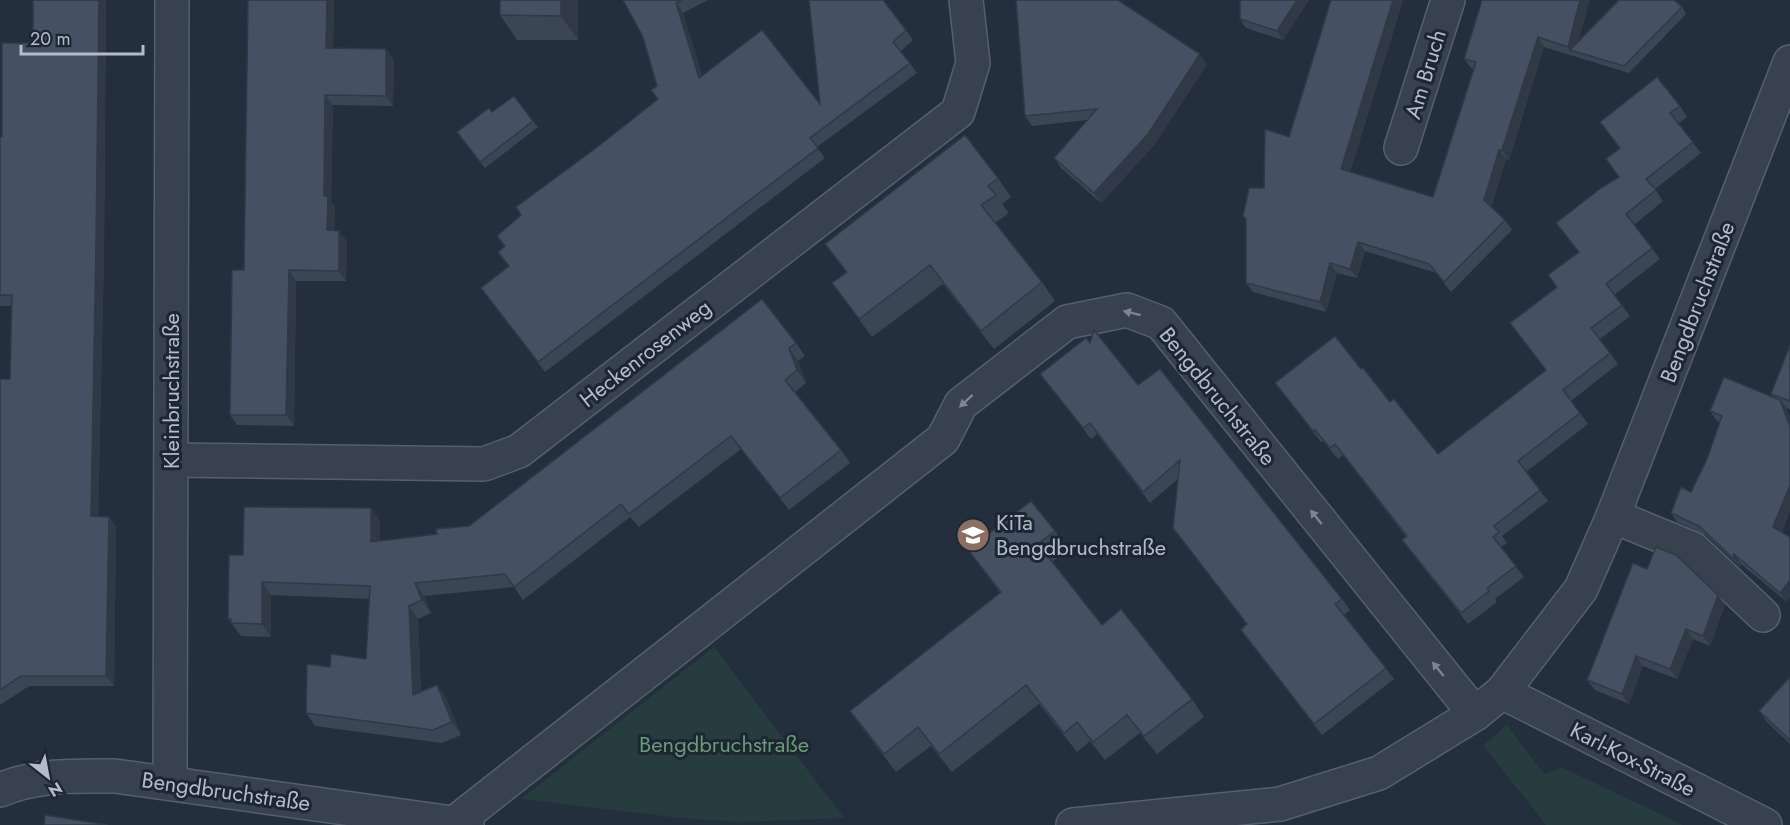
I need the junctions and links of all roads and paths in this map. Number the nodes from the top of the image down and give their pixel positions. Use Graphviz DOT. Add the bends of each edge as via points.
graph roads {
  1 [pos="172,0"];
  2 [pos="966,0"];
  3 [pos="1448,0"];
  4 [pos="1790,62"];
  5 [pos="1401,148"];
  6 [pos="171,460"];
  7 [pos="1613,516"];
  8 [pos="1763,615"];
  9 [pos="1502,693"];
  10 [pos="1475,714"];
  11 [pos="170,783"];
  12 [pos="0,790"];
  13 [pos="458,824"];
  14 [pos="1073,825"];
  15 [pos="1765,825"];
  1 -- 6 [label="street, Kleinbruchstraße"];
  2 -- 6 [label="street, Heckenrosenweg" via="973,63 958,112 519,451 484,464"];
  3 -- 5 [label="street, Am Bruch"];
  4 -- 7 [label="street, Bengdbruchstraße"];
  6 -- 11 [label="street, Kleinbruchstraße"];
  7 -- 8 [label="street" via="1693,549"];
  7 -- 9 [label="street, Bengdbruchstraße" via="1581,589"];
  9 -- 10 [label="street, Bengdbruchstraße"];
  9 -- 15 [label="street, Karl-Kox-Straße"];
  10 -- 13 [label="street, Bengdbruchstraße, one-way" via="1161,323 1127,310 1067,322 961,404 943,439"];
  10 -- 14 [label="street, Bengdbruchstraße" via="1379,773 1280,804"];
  11 -- 12 [label="street, Bengdbruchstraße" via="115,776 58,776"];
  11 -- 13 [label="street, Bengdbruchstraße"];
}
